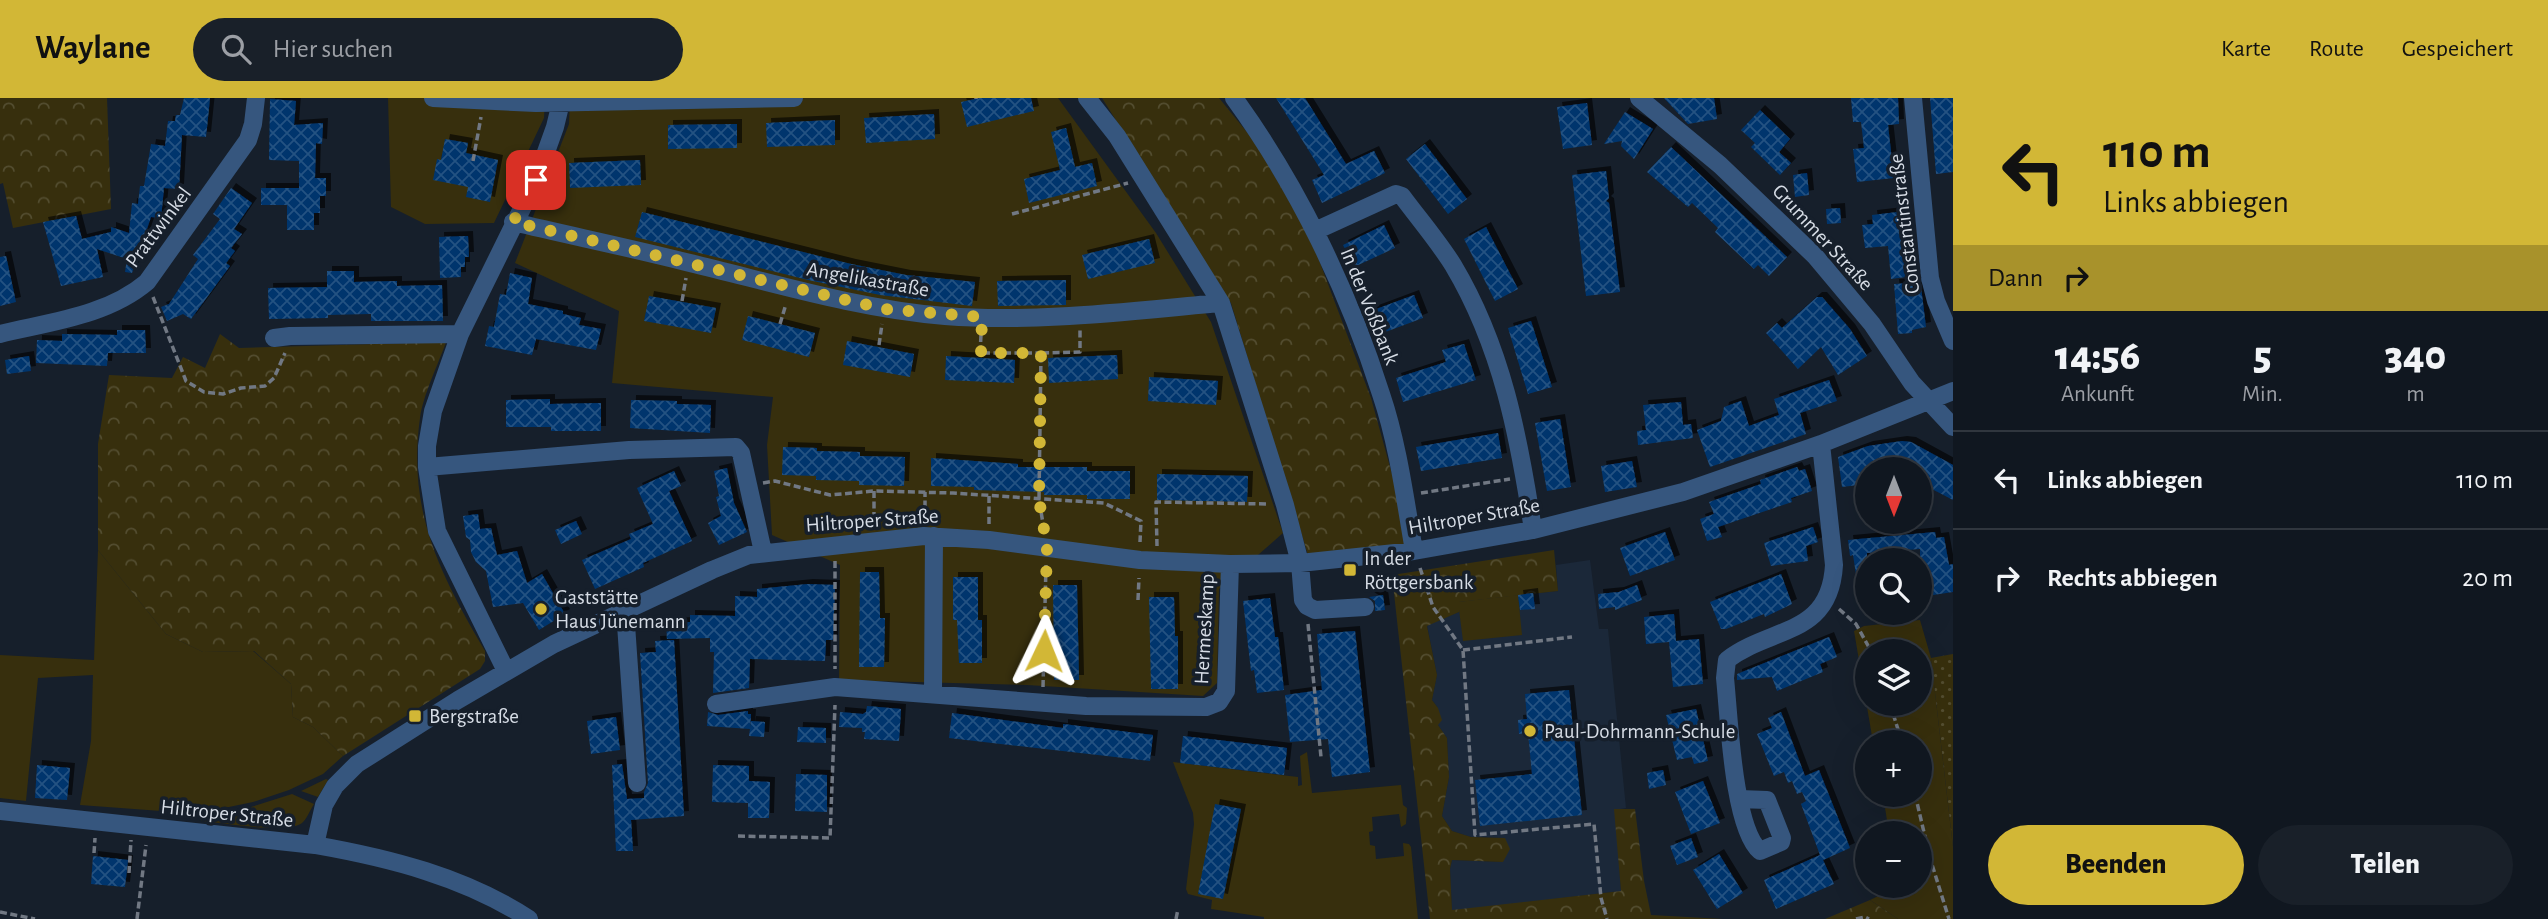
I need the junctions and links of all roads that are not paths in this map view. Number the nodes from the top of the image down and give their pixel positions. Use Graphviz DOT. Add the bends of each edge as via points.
graph roads {
  1 [pos="256,98"];
  2 [pos="433,98"];
  3 [pos="794,98"];
  4 [pos="1087,98"];
  5 [pos="1234,98"];
  6 [pos="1639,98"];
  7 [pos="1913,98"];
  8 [pos="561,100"];
  9 [pos="513,222"];
  10 [pos="1315,231"];
  11 [pos="1221,303"];
  12 [pos="0,334"];
  13 [pos="460,334"];
  14 [pos="282,337"];
  15 [pos="1953,341"];
  16 [pos="1953,391"];
  17 [pos="1927,402"];
  18 [pos="1953,427"];
  19 [pos="1821,444"];
  20 [pos="427,467"];
  21 [pos="1533,530"];
  22 [pos="929,536"];
  23 [pos="1415,551"];
  24 [pos="763,552"];
  25 [pos="1300,563"];
  26 [pos="1230,564"];
  27 [pos="1365,607"];
  28 [pos="625,610"];
  29 [pos="506,671"];
  30 [pos="933,694"];
  31 [pos="716,704"];
  32 [pos="637,783"];
  33 [pos="1740,799"];
  34 [pos="0,811"];
  35 [pos="315,845"];
  36 [pos="529,919"];
  1 -- 12 [label="street, Prattwinkel" via="248,140 147,282 107,307"];
  2 -- 8 [label="street"];
  3 -- 8 [label="street"];
  4 -- 11 [label="street" via="1117,136"];
  5 -- 10 [label="street, In der Voßbank" via="1263,138"];
  6 -- 17 [label="street, Grummer Straße" via="1720,165 1815,256 1872,324"];
  7 -- 15 [label="street, Constantinstraße" via="1930,278"];
  8 -- 9 [label="street" via="547,154"];
  9 -- 11 [label="street, Angelikastraße" via="885,309 982,317 1079,316"];
  9 -- 13 [label="street"];
  10 -- 21 [label="street" via="1396,194 1453,265 1487,335 1512,411"];
  10 -- 23 [label="street, In der Voßbank" via="1382,395"];
  11 -- 25 [label="street"];
  13 -- 14 [label="street"];
  13 -- 20 [label="street" via="433,411"];
  16 -- 17 [label="street, Hiltroper Straße"];
  17 -- 18 [label="street, Grummer Straße"];
  17 -- 19 [label="street, Hiltroper Straße"];
  19 -- 21 [label="street, Hiltroper Straße" via="1684,492"];
  19 -- 33 [label="street" via="1833,585 1816,614 1800,626 1727,660 1725,678"];
  20 -- 24 [label="street" via="629,450 736,447"];
  20 -- 29 [label="street" via="437,531"];
  21 -- 23 [label="street, Hiltroper Straße"];
  22 -- 24 [label="street, Hiltroper Straße"];
  22 -- 26 [label="street, Hiltroper Straße" via="1149,561"];
  22 -- 30 [label="street"];
  23 -- 25 [label="street, Hiltroper Straße"];
  24 -- 28 [label="street, Hiltroper Straße"];
  25 -- 26 [label="street, Hiltroper Straße"];
  25 -- 27 [label="street" via="1307,606 1315,610"];
  26 -- 30 [label="street, Hermeskamp" via="1226,691 1219,702 1206,707 1087,706"];
  28 -- 29 [label="street, Hiltroper Straße"];
  28 -- 32 [label="street"];
  29 -- 35 [label="street, Hiltroper Straße" via="346,773 324,805"];
  30 -- 31 [label="street, Hermeskamp" via="835,687"];
  34 -- 35 [label="street, Hiltroper Straße"];
  35 -- 36 [label="street" via="415,867 463,884"];
}
